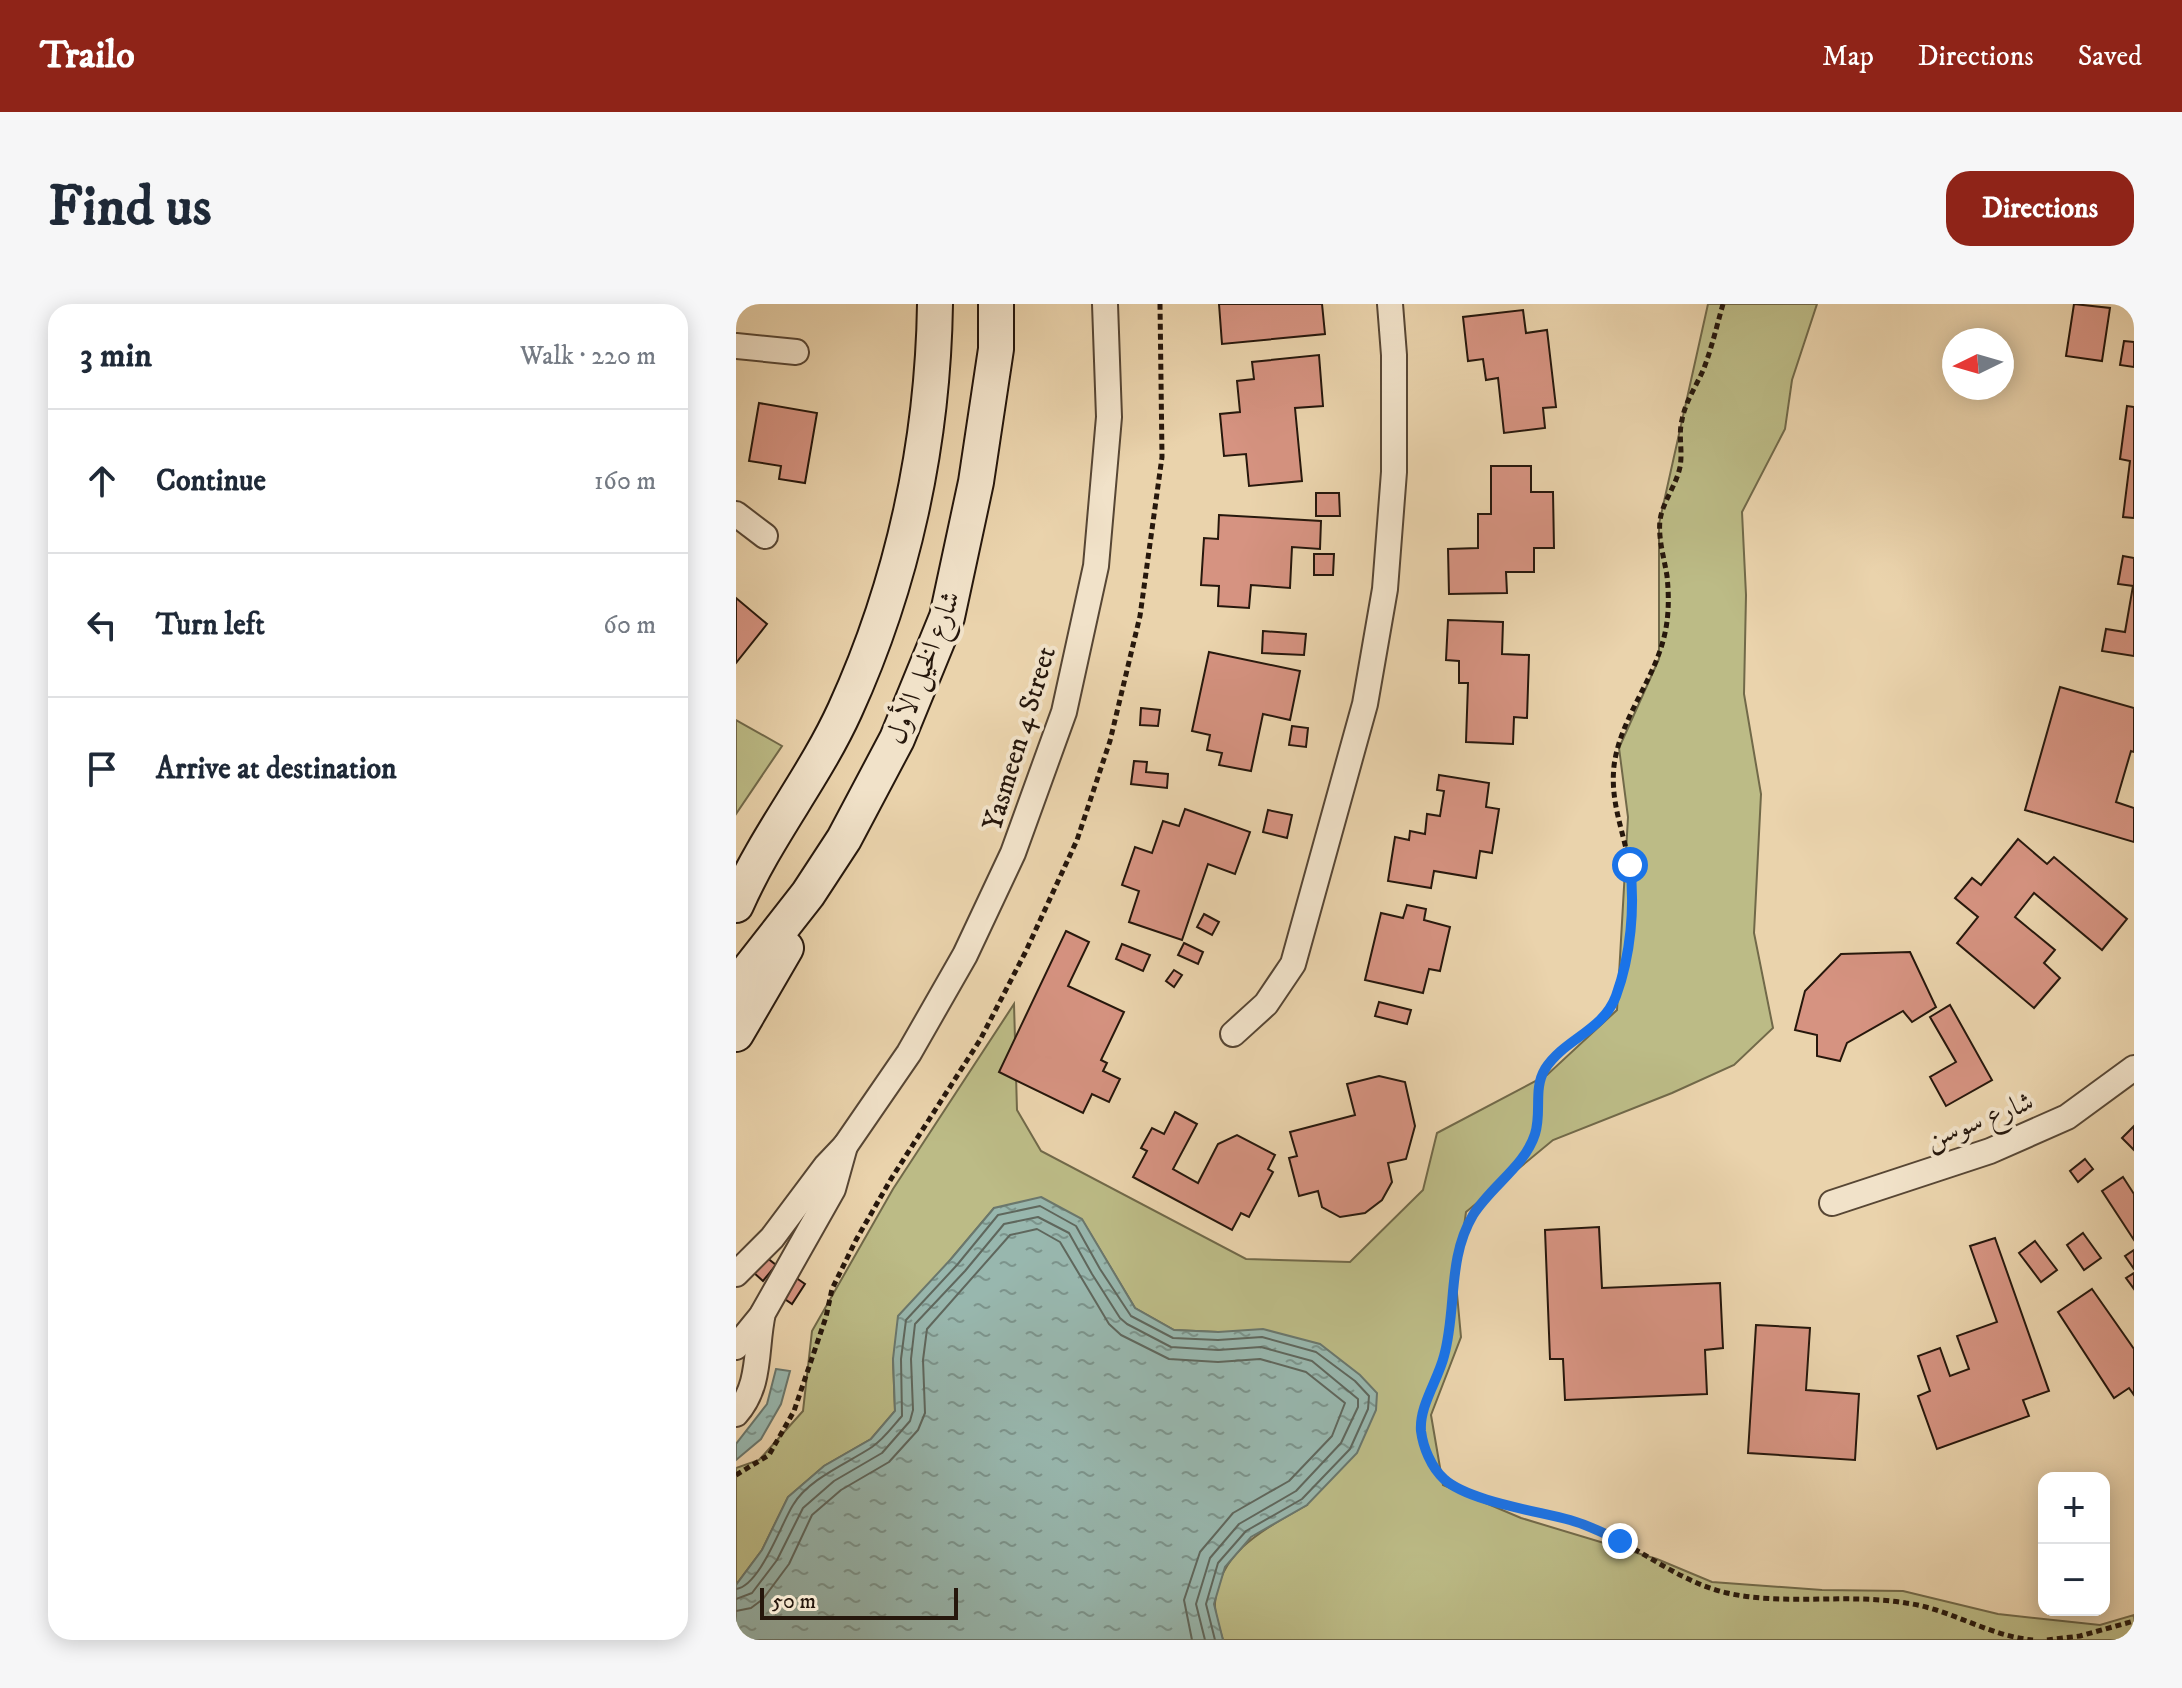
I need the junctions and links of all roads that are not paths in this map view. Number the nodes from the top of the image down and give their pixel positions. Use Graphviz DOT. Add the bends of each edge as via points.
graph roads {
  1 [pos="935,304"];
  2 [pos="996,304"];
  3 [pos="1105,304"];
  4 [pos="1390,304"];
  5 [pos="736,346"];
  6 [pos="796,352"];
  7 [pos="736,514"];
  8 [pos="765,536"];
  9 [pos="744,875"];
  10 [pos="808,894"];
  11 [pos="736,905"];
  12 [pos="736,986"];
  13 [pos="736,1034"];
  14 [pos="1233,1034"];
  15 [pos="2134,1068"];
  16 [pos="845,1146"];
  17 [pos="1832,1203"];
  18 [pos="736,1274"];
  19 [pos="763,1313"];
  20 [pos="736,1347"];
  21 [pos="736,1362"];
  22 [pos="755,1380"];
  23 [pos="736,1414"];
  1 -- 9 [label="main road, شارع الخيل الأول" via="920,471 890,594 845,710 792,808"];
  2 -- 10 [label="main road, شارع الخيل الأول" via="996,349 976,482 947,617 897,739"];
  3 -- 16 [label="street, Yasmeen 4 Street" via="1109,417 1096,566 1064,712 1013,853 965,955 909,1053"];
  4 -- 14 [label="street" via="1394,472 1385,589 1365,704 1293,964 1266,1004"];
  5 -- 6 [label="street"];
  7 -- 8 [label="street"];
  9 -- 11 [label="main road, شارع الخيل الأول"];
  10 -- 12 [label="main road, شارع الخيل الأول"];
  10 -- 13 [label="main road" via="785,949"];
  15 -- 17 [label="street, شارع سوسن" via="2067,1117 1990,1151"];
  16 -- 18 [label="street" via="772,1238"];
  16 -- 19 [label="street" via="833,1189"];
  19 -- 20 [label="street"];
  19 -- 22 [label="street"];
  21 -- 22 [label="street"];
  22 -- 23 [label="street"];
}
